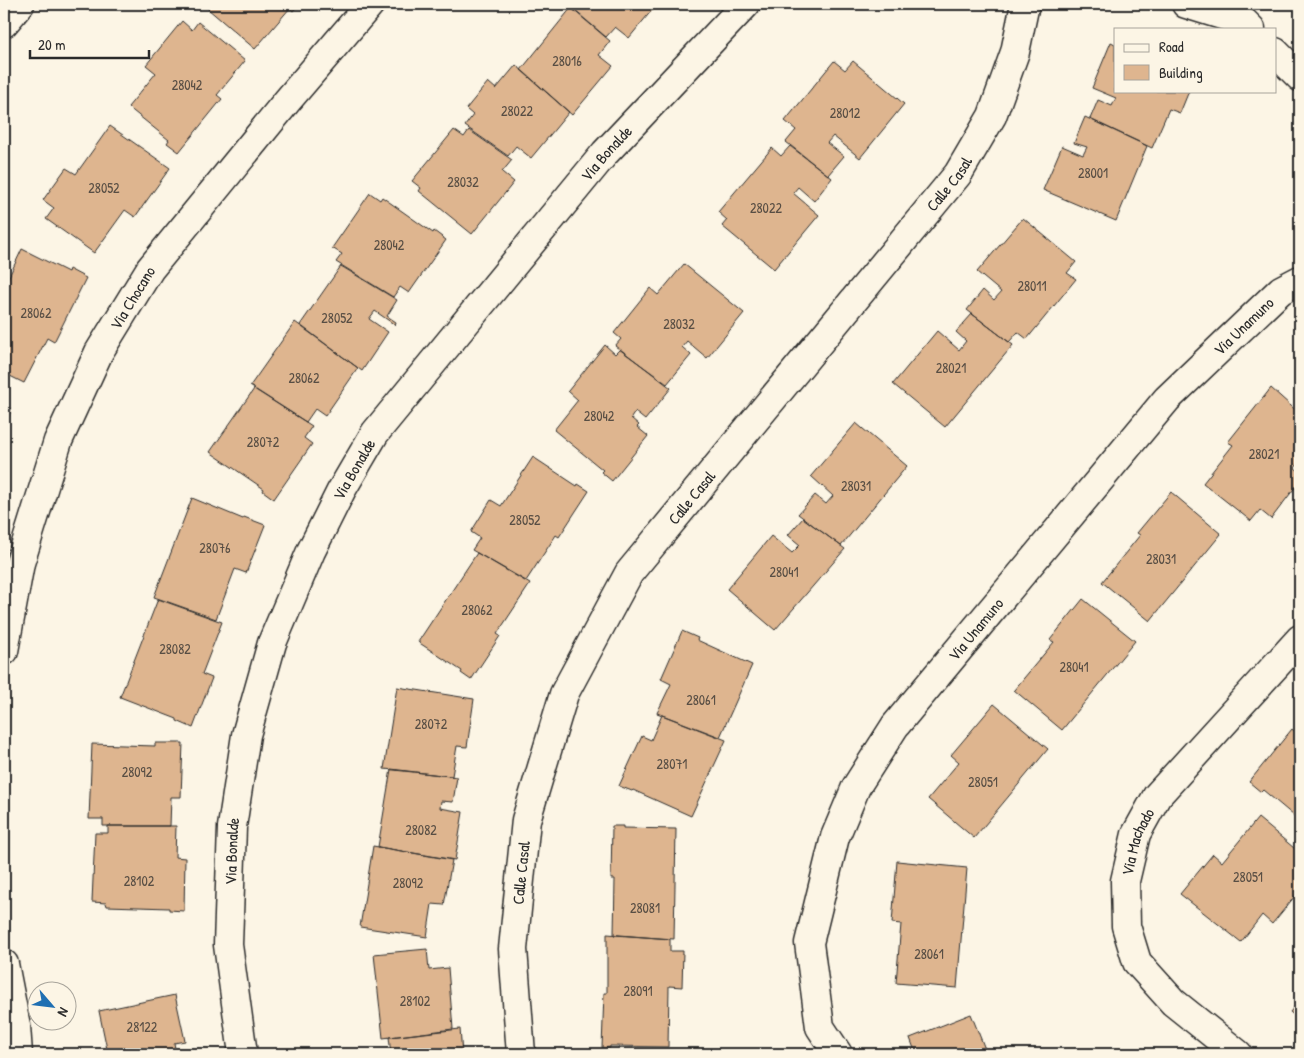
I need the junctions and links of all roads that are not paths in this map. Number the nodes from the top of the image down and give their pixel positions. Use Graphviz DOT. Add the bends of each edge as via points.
graph roads {
  1 [pos="20,4"];
  2 [pos="370,4"];
  3 [pos="746,4"];
  4 [pos="1025,4"];
  5 [pos="1186,4"];
  6 [pos="1251,18"];
  7 [pos="4,23"];
  8 [pos="1276,53"];
  9 [pos="1300,77"];
  10 [pos="1300,280"];
  11 [pos="1300,639"];
  12 [pos="4,652"];
  13 [pos="4,964"];
  14 [pos="4,970"];
  15 [pos="18,1054"];
  16 [pos="243,1054"];
  17 [pos="521,1054"];
  18 [pos="838,1054"];
  19 [pos="1238,1054"];
  1 -- 7 [label="street"];
  2 -- 12 [label="street, Via Chocano" via="150,269 99,352 58,441 20,564"];
  3 -- 16 [label="street, Via Bonalde" via="605,154 375,433 311,551 272,643 246,735 232,827 228,945"];
  4 -- 17 [label="street, Calle Casal" via="1015,52 992,116 958,174 629,572 564,694 526,820 513,949"];
  5 -- 6 [label="street"];
  8 -- 9 [label="street"];
  10 -- 18 [label="street, Via Unamuno" via="1281,290 1166,399 895,726 856,787 835,837 810,943 820,1027"];
  11 -- 19 [label="street, Via Machado" via="1157,796 1136,834 1125,881 1126,926 1137,962 1172,1002"];
  13 -- 14 [label="street"];
  14 -- 15 [label="street" via="16,1026"];
}
